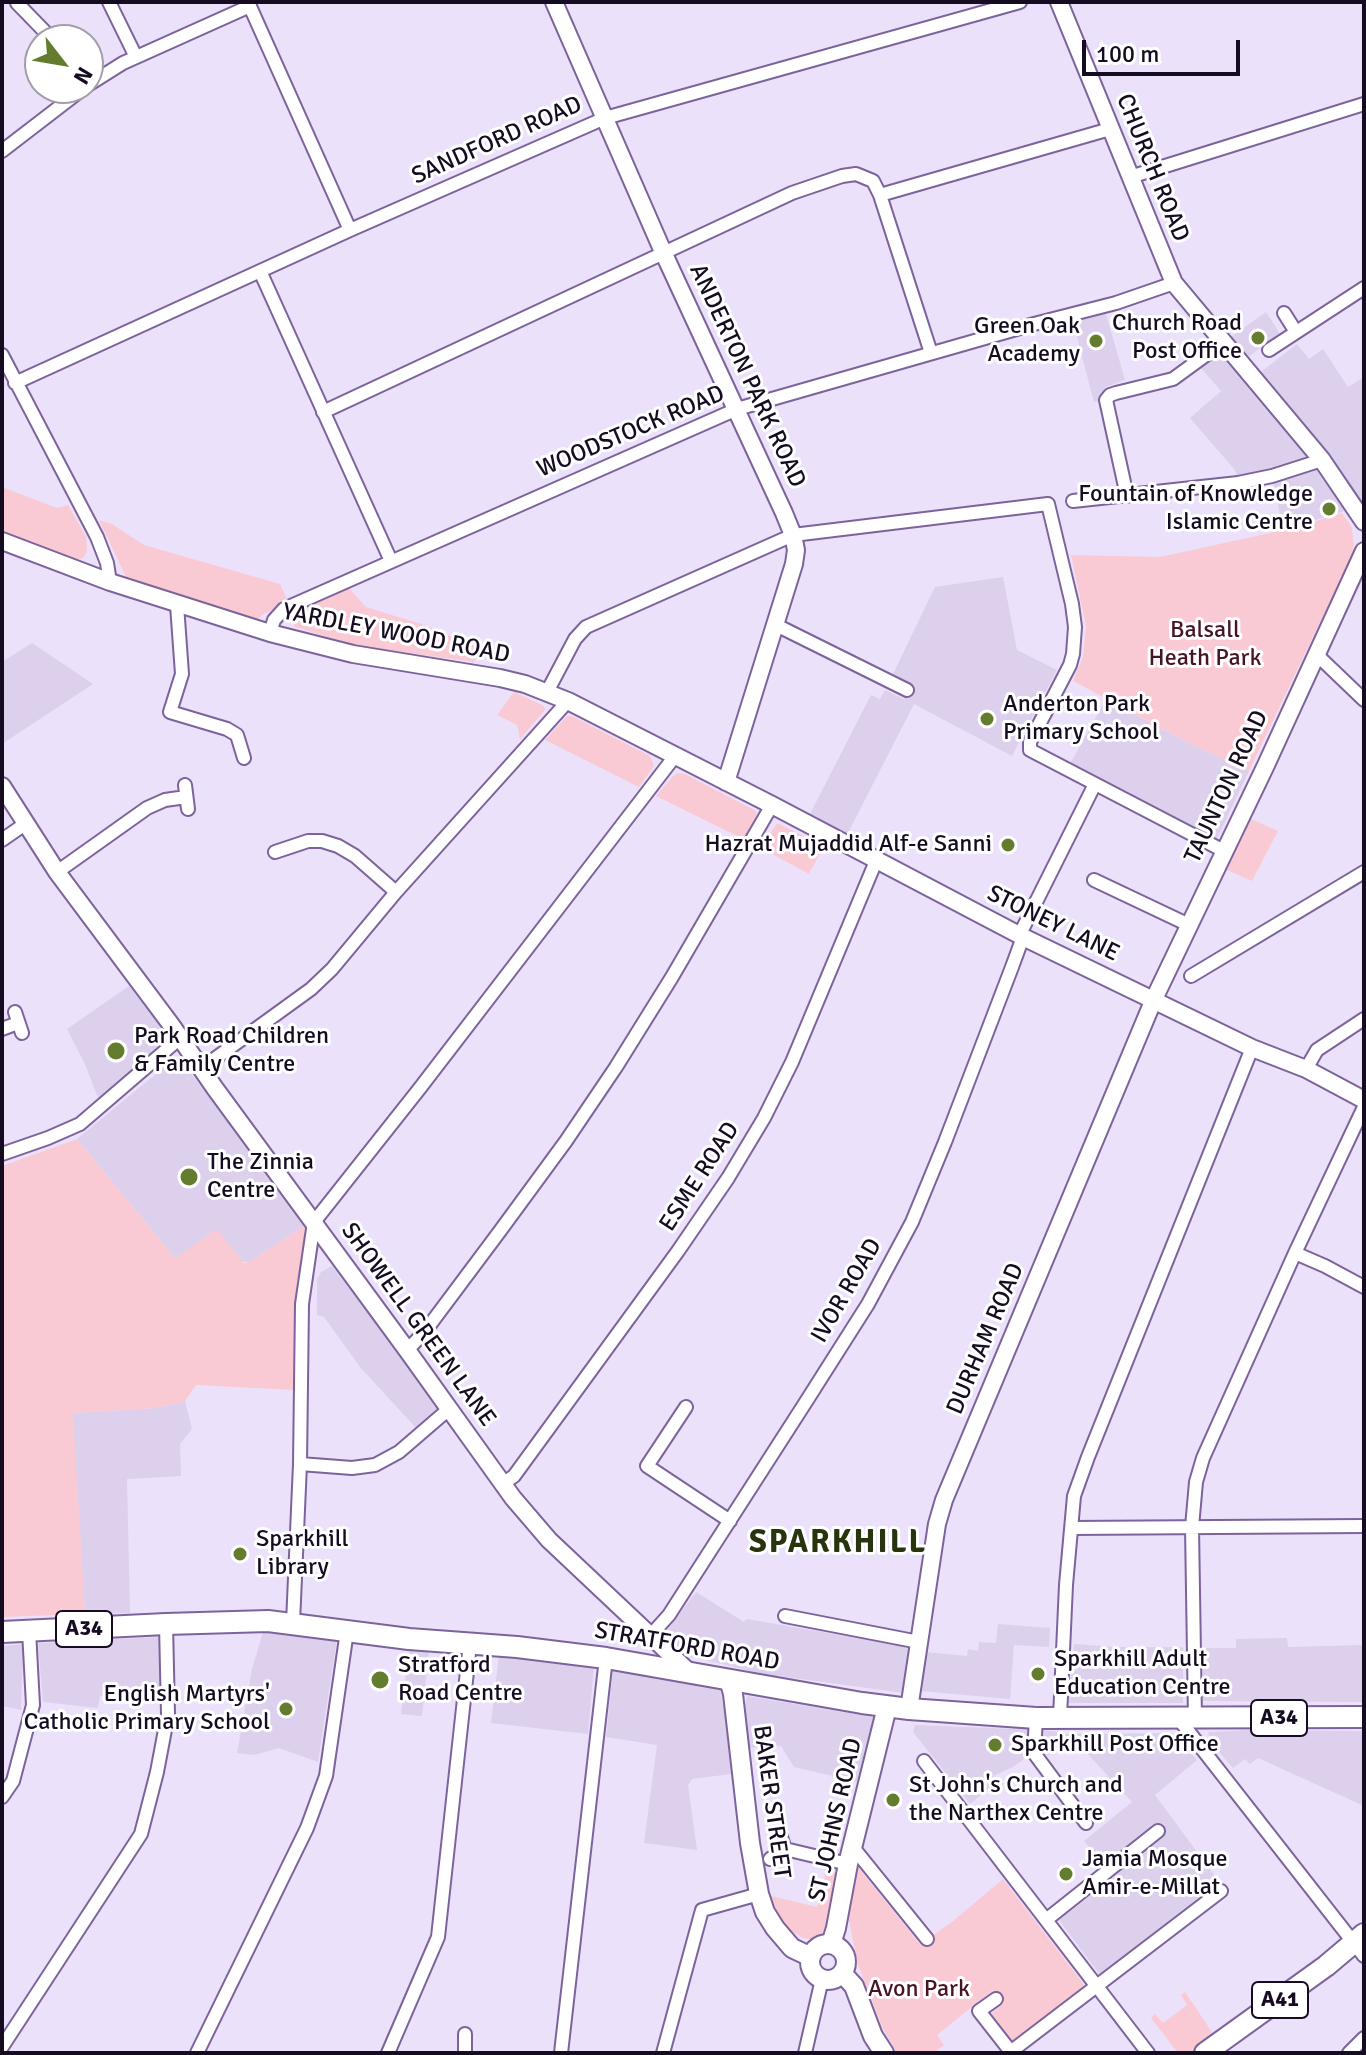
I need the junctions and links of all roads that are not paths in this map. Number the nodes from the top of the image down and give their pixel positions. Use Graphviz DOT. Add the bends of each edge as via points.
graph roads {
  1 [pos="109,2"];
  2 [pos="554,2"];
  3 [pos="1020,2"];
  4 [pos="1059,2"];
  5 [pos="17,3"];
  6 [pos="249,4"];
  7 [pos="37,24"];
  8 [pos="136,57"];
  9 [pos="104,75"];
  10 [pos="63,104"];
  11 [pos="1364,104"];
  12 [pos="605,118"];
  13 [pos="1110,129"];
  14 [pos="2,151"];
  15 [pos="1130,177"];
  16 [pos="880,195"];
  17 [pos="350,230"];
  18 [pos="664,254"];
  19 [pos="260,271"];
  20 [pos="1174,283"];
  21 [pos="1364,288"];
  22 [pos="1284,313"];
  23 [pos="1296,332"];
  24 [pos="1222,340"];
  25 [pos="1269,350"];
  26 [pos="931,353"];
  27 [pos="2,355"];
  28 [pos="15,383"];
  29 [pos="737,409"];
  30 [pos="323,412"];
  31 [pos="1322,460"];
  32 [pos="1127,496"];
  33 [pos="1073,501"];
  34 [pos="1364,522"];
  35 [pos="793,535"];
  36 [pos="2,541"];
  37 [pos="1364,551"];
  38 [pos="391,561"];
  39 [pos="110,582"];
  40 [pos="177,605"];
  41 [pos="776,625"];
  42 [pos="270,633"];
  43 [pos="1316,654"];
  44 [pos="907,690"];
  45 [pos="547,692"];
  46 [pos="1364,700"];
  47 [pos="568,701"];
  48 [pos="675,756"];
  49 [pos="244,758"];
  50 [pos="726,782"];
  51 [pos="1095,784"];
  52 [pos="2,786"];
  53 [pos="187,797"];
  54 [pos="772,805"];
  55 [pos="25,824"];
  56 [pos="2,840"];
  57 [pos="1224,851"];
  58 [pos="275,852"];
  59 [pos="876,861"];
  60 [pos="57,872"];
  61 [pos="1364,872"];
  62 [pos="1094,880"];
  63 [pos="396,892"];
  64 [pos="1189,925"];
  65 [pos="1023,937"];
  66 [pos="1191,976"];
  67 [pos="1154,999"];
  68 [pos="1364,1019"];
  69 [pos="18,1023"];
  70 [pos="2,1029"];
  71 [pos="180,1038"];
  72 [pos="1252,1048"];
  73 [pos="202,1068"];
  74 [pos="1306,1069"];
  75 [pos="1364,1100"];
  76 [pos="1364,1107"];
  77 [pos="2,1154"];
  78 [pos="314,1222"];
  79 [pos="333,1249"];
  80 [pos="1295,1253"];
  81 [pos="309,1257"];
  82 [pos="1364,1287"];
  83 [pos="407,1350"];
  84 [pos="686,1407"];
  85 [pos="449,1409"];
  86 [pos="300,1464"];
  87 [pos="504,1483"];
  88 [pos="730,1521"];
  89 [pos="1364,1526"];
  90 [pos="1192,1527"];
  91 [pos="1071,1528"];
  92 [pos="785,1616"];
  93 [pos="293,1623"];
  94 [pos="166,1624"];
  95 [pos="29,1631"];
  96 [pos="347,1631"];
  97 [pos="2,1632"];
  98 [pos="651,1635"];
  99 [pos="919,1642"];
  100 [pos="470,1644"];
  101 [pos="606,1658"];
  102 [pos="688,1671"];
  103 [pos="729,1679"];
  104 [pos="887,1707"];
  105 [pos="909,1709"];
  106 [pos="1060,1717"];
  107 [pos="1364,1717"];
  108 [pos="1036,1718"];
  109 [pos="1186,1719"];
  110 [pos="924,1761"];
  111 [pos="2,1797"];
  112 [pos="1086,1823"];
  113 [pos="1158,1831"];
  114 [pos="780,1834"];
  115 [pos="785,1849"];
  116 [pos="850,1855"];
  117 [pos="770,1859"];
  118 [pos="1221,1891"];
  119 [pos="759,1894"];
  120 [pos="1046,1920"];
  121 [pos="927,1939"];
  122 [pos="831,1944"];
  123 [pos="1361,1945"];
  124 [pos="811,1957"];
  125 [pos="842,1973"];
  126 [pos="822,1979"];
  127 [pos="1097,1986"];
  128 [pos="996,1999"];
  129 [pos="465,2034"];
  130 [pos="1364,2038"];
  131 [pos="2,2047"];
  132 [pos="1010,2052"];
  133 [pos="197,2053"];
  134 [pos="388,2053"];
  135 [pos="465,2053"];
  136 [pos="561,2053"];
  137 [pos="663,2053"];
  138 [pos="805,2053"];
  139 [pos="884,2053"];
  140 [pos="1148,2053"];
  141 [pos="1205,2053"];
  142 [pos="1349,2053"];
  1 -- 8 [label="street"];
  2 -- 12 [label="street, ANDERTON PARK ROAD"];
  3 -- 12 [label="street, SANDFORD ROAD"];
  4 -- 13 [label="street, CHURCH ROAD"];
  5 -- 7 [label="street"];
  6 -- 8 [label="street"];
  6 -- 17 [label="street"];
  8 -- 9 [label="street"];
  10 -- 14 [label="street"];
  11 -- 15 [label="street"];
  12 -- 17 [label="street, SANDFORD ROAD"];
  12 -- 18 [label="street, ANDERTON PARK ROAD"];
  13 -- 15 [label="street, CHURCH ROAD"];
  13 -- 16 [label="street"];
  15 -- 20 [label="street, CHURCH ROAD"];
  16 -- 18 [label="street" via="868,177 842,176 792,193"];
  16 -- 26 [label="street"];
  17 -- 19 [label="street, SANDFORD ROAD"];
  18 -- 29 [label="street, ANDERTON PARK ROAD"];
  18 -- 30 [label="street"];
  19 -- 28 [label="street, SANDFORD ROAD"];
  19 -- 30 [label="street"];
  20 -- 24 [label="street, CHURCH ROAD"];
  20 -- 26 [label="street, WOODSTOCK ROAD"];
  21 -- 23 [label="street"];
  22 -- 23 [label="street"];
  23 -- 25 [label="street"];
  24 -- 31 [label="street, CHURCH ROAD"];
  24 -- 32 [label="street" via="1173,379 1106,400"];
  26 -- 29 [label="street, WOODSTOCK ROAD"];
  27 -- 28 [label="street"];
  28 -- 39 [label="street" via="97,537"];
  29 -- 35 [label="street, ANDERTON PARK ROAD"];
  29 -- 38 [label="street, WOODSTOCK ROAD"];
  30 -- 38 [label="street"];
  31 -- 32 [label="street" via="1238,483"];
  31 -- 34 [label="street, CHURCH ROAD"];
  32 -- 33 [label="street"];
  35 -- 41 [label="street, ANDERTON PARK ROAD" via="794,564"];
  35 -- 45 [label="street" via="586,627"];
  35 -- 51 [label="street" via="1048,504 1072,604 1073,654 1029,746 1034,754"];
  36 -- 39 [label="street, YARDLEY WOOD ROAD"];
  37 -- 43 [label="street, TAUNTON ROAD"];
  38 -- 42 [label="street, WOODSTOCK ROAD" via="284,609"];
  39 -- 40 [label="street, YARDLEY WOOD ROAD"];
  40 -- 42 [label="street, YARDLEY WOOD ROAD"];
  40 -- 49 [label="street" via="182,674 170,712 237,735"];
  41 -- 44 [label="street"];
  41 -- 50 [label="street, ANDERTON PARK ROAD"];
  42 -- 45 [label="street, YARDLEY WOOD ROAD"];
  43 -- 46 [label="street"];
  43 -- 57 [label="street, TAUNTON ROAD"];
  45 -- 47 [label="street, YARDLEY WOOD ROAD"];
  47 -- 48 [label="street, YARDLEY WOOD ROAD"];
  47 -- 63 [label="street"];
  48 -- 50 [label="street, YARDLEY WOOD ROAD"];
  48 -- 78 [label="street"];
  50 -- 54 [label="street, STONEY LANE"];
  51 -- 57 [label="street"];
  51 -- 65 [label="street, IVOR ROAD"];
  52 -- 55 [label="street, SHOWELL GREEN LANE"];
  53 -- 60 [label="street" via="147,808"];
  54 -- 59 [label="street, STONEY LANE"];
  54 -- 83 [label="street" via="616,1067 500,1231"];
  55 -- 56 [label="street"];
  55 -- 60 [label="street, SHOWELL GREEN LANE"];
  57 -- 64 [label="street, TAUNTON ROAD"];
  58 -- 63 [label="street" via="308,841 338,846"];
  59 -- 65 [label="street, STONEY LANE"];
  59 -- 87 [label="street, ESME ROAD" via="764,1118 678,1251"];
  60 -- 71 [label="street, SHOWELL GREEN LANE"];
  61 -- 66 [label="street"];
  62 -- 64 [label="street"];
  63 -- 73 [label="street" via="311,989"];
  64 -- 67 [label="street, TAUNTON ROAD"];
  65 -- 67 [label="street, STONEY LANE"];
  65 -- 88 [label="street, IVOR ROAD" via="912,1222 868,1304"];
  67 -- 72 [label="street, STONEY LANE"];
  67 -- 99 [label="street, DURHAM ROAD" via="944,1500"];
  68 -- 74 [label="street" via="1317,1050"];
  69 -- 70 [label="street"];
  71 -- 73 [label="street, SHOWELL GREEN LANE"];
  71 -- 77 [label="street" via="80,1124"];
  72 -- 74 [label="street, STONEY LANE"];
  72 -- 91 [label="street" via="1084,1466"];
  73 -- 78 [label="street, SHOWELL GREEN LANE"];
  74 -- 75 [label="street, STONEY LANE"];
  76 -- 80 [label="street"];
  78 -- 79 [label="street, SHOWELL GREEN LANE"];
  78 -- 81 [label="street"];
  79 -- 81 [label="street"];
  79 -- 83 [label="street, SHOWELL GREEN LANE"];
  80 -- 82 [label="street"];
  80 -- 90 [label="street" via="1203,1458"];
  81 -- 86 [label="street" via="302,1304"];
  83 -- 85 [label="street, SHOWELL GREEN LANE"];
  84 -- 88 [label="street" via="647,1466"];
  85 -- 86 [label="street" via="399,1452 375,1465"];
  85 -- 87 [label="street, SHOWELL GREEN LANE"];
  86 -- 93 [label="street"];
  87 -- 98 [label="street, SHOWELL GREEN LANE" via="549,1540"];
  88 -- 98 [label="street, IVOR ROAD"];
  89 -- 90 [label="street"];
  90 -- 91 [label="street"];
  90 -- 109 [label="street"];
  91 -- 106 [label="street"];
  92 -- 99 [label="street"];
  93 -- 94 [label="highway, STRATFORD ROAD / A34"];
  93 -- 96 [label="highway, STRATFORD ROAD / A34"];
  94 -- 95 [label="highway, STRATFORD ROAD / A34"];
  94 -- 131 [label="street" via="168,1714 141,1834"];
  95 -- 97 [label="highway, STRATFORD ROAD / A34"];
  95 -- 111 [label="street" via="33,1705 13,1781"];
  96 -- 100 [label="highway, STRATFORD ROAD / A34"];
  96 -- 133 [label="street" via="326,1776 307,1828"];
  98 -- 102 [label="street, SHOWELL GREEN LANE"];
  99 -- 105 [label="street, DURHAM ROAD"];
  100 -- 101 [label="highway, STRATFORD ROAD / A34"];
  100 -- 134 [label="street" via="438,1937"];
  101 -- 102 [label="highway, STRATFORD ROAD / A34"];
  101 -- 136 [label="street"];
  102 -- 103 [label="highway, STRATFORD ROAD / A34"];
  103 -- 104 [label="highway, STRATFORD ROAD / A34"];
  103 -- 119 [label="main road, BAKER STREET"];
  104 -- 105 [label="highway, STRATFORD ROAD / A34"];
  104 -- 116 [label="main road, ST JOHNS ROAD"];
  105 -- 108 [label="highway, STRATFORD ROAD / A34"];
  106 -- 108 [label="highway, STRATFORD ROAD / A34"];
  106 -- 109 [label="highway, STRATFORD ROAD / A34"];
  107 -- 109 [label="highway, STRATFORD ROAD / A34"];
  108 -- 112 [label="street" via="1034,1753"];
  109 -- 123 [label="street"];
  110 -- 120 [label="street"];
  113 -- 120 [label="street"];
  114 -- 115 [label="street"];
  115 -- 116 [label="street"];
  115 -- 117 [label="street"];
  116 -- 121 [label="street"];
  116 -- 122 [label="main road, ST JOHNS ROAD"];
  118 -- 127 [label="street"];
  119 -- 124 [label="main road, BAKER STREET" via="775,1928 792,1948"];
  119 -- 137 [label="street" via="702,1910"];
  120 -- 127 [label="street"];
  122 -- 124 [label="main road"];
  122 -- 125 [label="main road" via="845,1956"];
  123 -- 141 [label="highway, A41"];
  124 -- 126 [label="main road, BAKER STREET" via="812,1968"];
  125 -- 126 [label="main road"];
  125 -- 139 [label="main road" via="854,1986"];
  126 -- 138 [label="street"];
  127 -- 132 [label="street"];
  127 -- 140 [label="street"];
  128 -- 132 [label="street" via="979,2011"];
  129 -- 135 [label="street"];
  130 -- 142 [label="street"];
}
